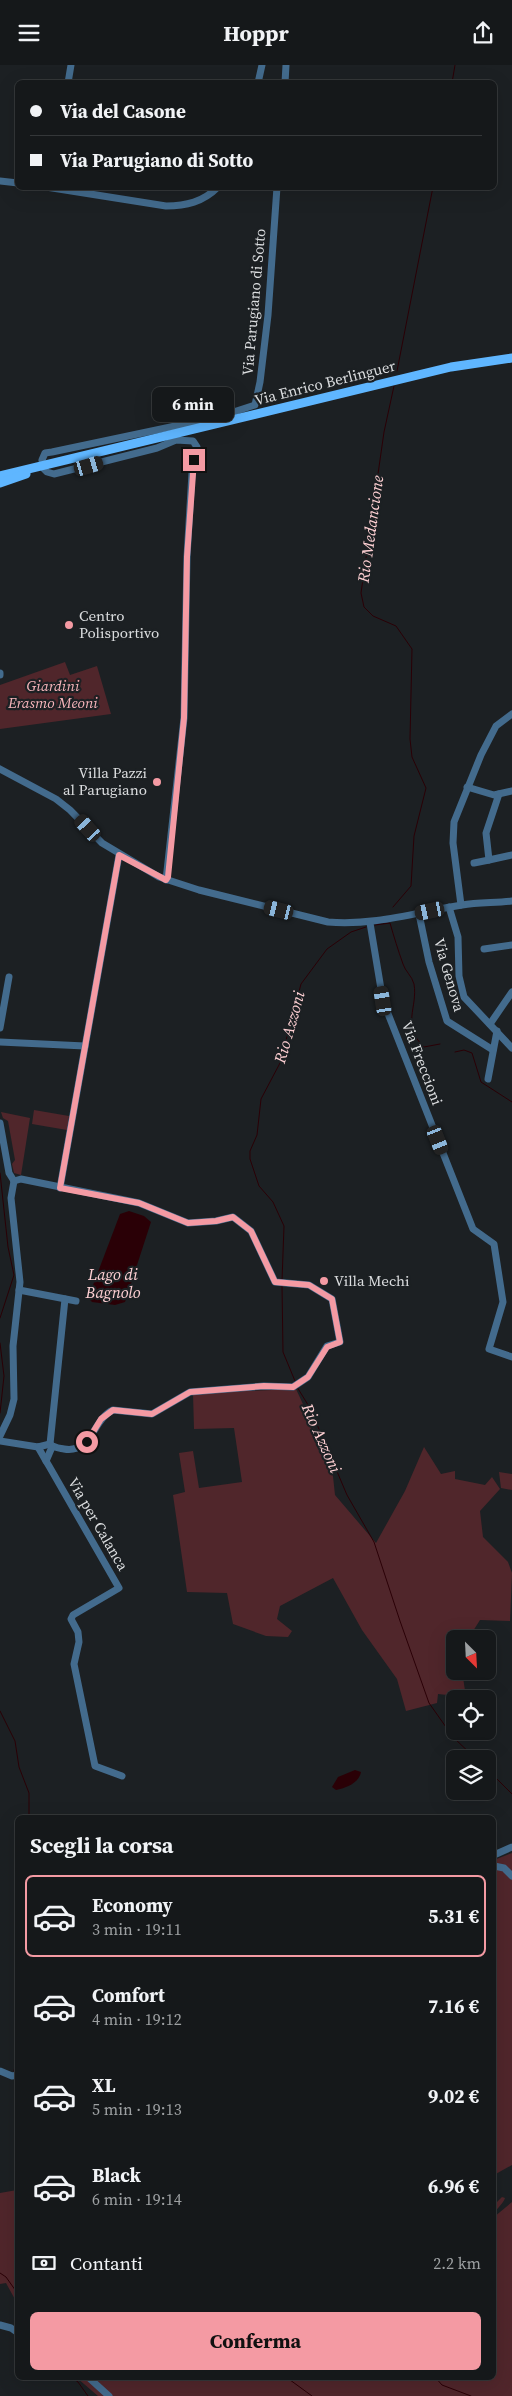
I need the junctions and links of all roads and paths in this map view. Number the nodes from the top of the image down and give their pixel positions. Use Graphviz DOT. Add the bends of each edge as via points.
graph roads {
  1 [pos="71,65"];
  2 [pos="262,65"];
  3 [pos="286,65"];
  4 [pos="68,80"];
  5 [pos="259,80"];
  6 [pos="285,80"];
  7 [pos="0,181"];
  8 [pos="15,183"];
  9 [pos="61,190"];
  10 [pos="215,190"];
  11 [pos="277,190"];
  12 [pos="512,357"];
  13 [pos="41,465"];
  14 [pos="0,469"];
  15 [pos="0,476"];
  16 [pos="0,483"];
  17 [pos="512,714"];
  18 [pos="0,769"];
  19 [pos="467,787"];
  20 [pos="512,791"];
  21 [pos="499,794"];
  22 [pos="119,855"];
  23 [pos="512,855"];
  24 [pos="488,859"];
  25 [pos="474,863"];
  26 [pos="166,880"];
  27 [pos="512,901"];
  28 [pos="461,905"];
  29 [pos="449,907"];
  30 [pos="419,914"];
  31 [pos="370,923"];
  32 [pos="512,945"];
  33 [pos="484,949"];
  34 [pos="9,977"];
  35 [pos="512,992"];
  36 [pos="490,1024"];
  37 [pos="0,1028"];
  38 [pos="497,1031"];
  39 [pos="0,1042"];
  40 [pos="85,1046"];
  41 [pos="512,1048"];
  42 [pos="493,1050"];
  43 [pos="488,1079"];
  44 [pos="0,1123"];
  45 [pos="14,1181"];
  46 [pos="60,1188"];
  47 [pos="20,1290"];
  48 [pos="65,1299"];
  49 [pos="76,1301"];
  50 [pos="512,1357"];
  51 [pos="0,1436"];
  52 [pos="0,1441"];
  53 [pos="51,1445"];
  54 [pos="38,1447"];
  55 [pos="46,1461"];
  56 [pos="122,1776"];
  57 [pos="512,1847"];
  58 [pos="496,1854"];
  59 [pos="496,1866"];
  60 [pos="512,1876"];
  61 [pos="0,2071"];
  62 [pos="15,2076"];
  63 [pos="0,2325"];
  64 [pos="15,2331"];
  65 [pos="91,2380"];
  66 [pos="109,2396"];
  1 -- 4 [label="street"];
  2 -- 5 [label="street"];
  3 -- 6 [label="street"];
  7 -- 8 [label="street"];
  9 -- 10 [label="street" via="183,206 208,198"];
  11 -- 13 [label="street, Via Parugiano di Sotto" via="268,315 255,405 218,417 45,453"];
  12 -- 13 [label="main road, Via Enrico Berlinguer" via="468,363"];
  13 -- 14 [label="main road"];
  13 -- 15 [label="main road, Via Enrico Berlinguer"];
  13 -- 16 [label="main road"];
  13 -- 26 [label="street" via="50,474 157,448 176,440 194,441 197,447 192,473 187,557 184,718"];
  17 -- 19 [label="street" via="496,727"];
  18 -- 22 [label="street" via="64,804 94,836"];
  19 -- 21 [label="street" via="491,795"];
  19 -- 28 [label="street" via="454,822 453,843"];
  20 -- 21 [label="street"];
  21 -- 24 [label="street" via="486,833"];
  22 -- 26 [label="street"];
  22 -- 40 [label="street"];
  23 -- 24 [label="street"];
  24 -- 25 [label="street"];
  26 -- 31 [label="street" via="328,922"];
  27 -- 28 [label="street"];
  28 -- 29 [label="street"];
  29 -- 30 [label="street"];
  29 -- 36 [label="street" via="458,937 459,976 464,997"];
  30 -- 31 [label="street"];
  30 -- 42 [label="street, Via Genova" via="444,1016 450,1024"];
  31 -- 50 [label="street, Via Freccioni" via="383,1001 417,1090 473,1229 491,1241 496,1250 504,1302 489,1349"];
  32 -- 33 [label="street"];
  34 -- 37 [label="street"];
  35 -- 36 [label="street"];
  36 -- 38 [label="street"];
  38 -- 41 [label="street"];
  38 -- 42 [label="street"];
  39 -- 40 [label="street"];
  40 -- 46 [label="street"];
  42 -- 43 [label="street"];
  44 -- 45 [label="street" via="9,1173"];
  45 -- 46 [label="street" via="18,1179"];
  45 -- 47 [label="street" via="11,1198"];
  46 -- 53 [label="street" via="139,1203 188,1223 233,1217 251,1231 275,1282 309,1285 332,1299 340,1342 327,1347 308,1377 296,1385 190,1392 152,1414 113,1410 101,1419 87,1442 79,1448 68,1450"];
  47 -- 48 [label="street"];
  47 -- 51 [label="street" via="12,1346 14,1399"];
  48 -- 49 [label="street"];
  48 -- 53 [label="street"];
  52 -- 54 [label="street"];
  53 -- 54 [label="street"];
  53 -- 55 [label="street"];
  54 -- 55 [label="street"];
  55 -- 56 [label="street, Via per Calanca" via="119,1588 71,1619 78,1632 74,1664 95,1766"];
  57 -- 58 [label="street"];
  59 -- 60 [label="street" via="504,1868"];
  61 -- 62 [label="street"];
  63 -- 64 [label="street"];
  65 -- 66 [label="street"];
}
